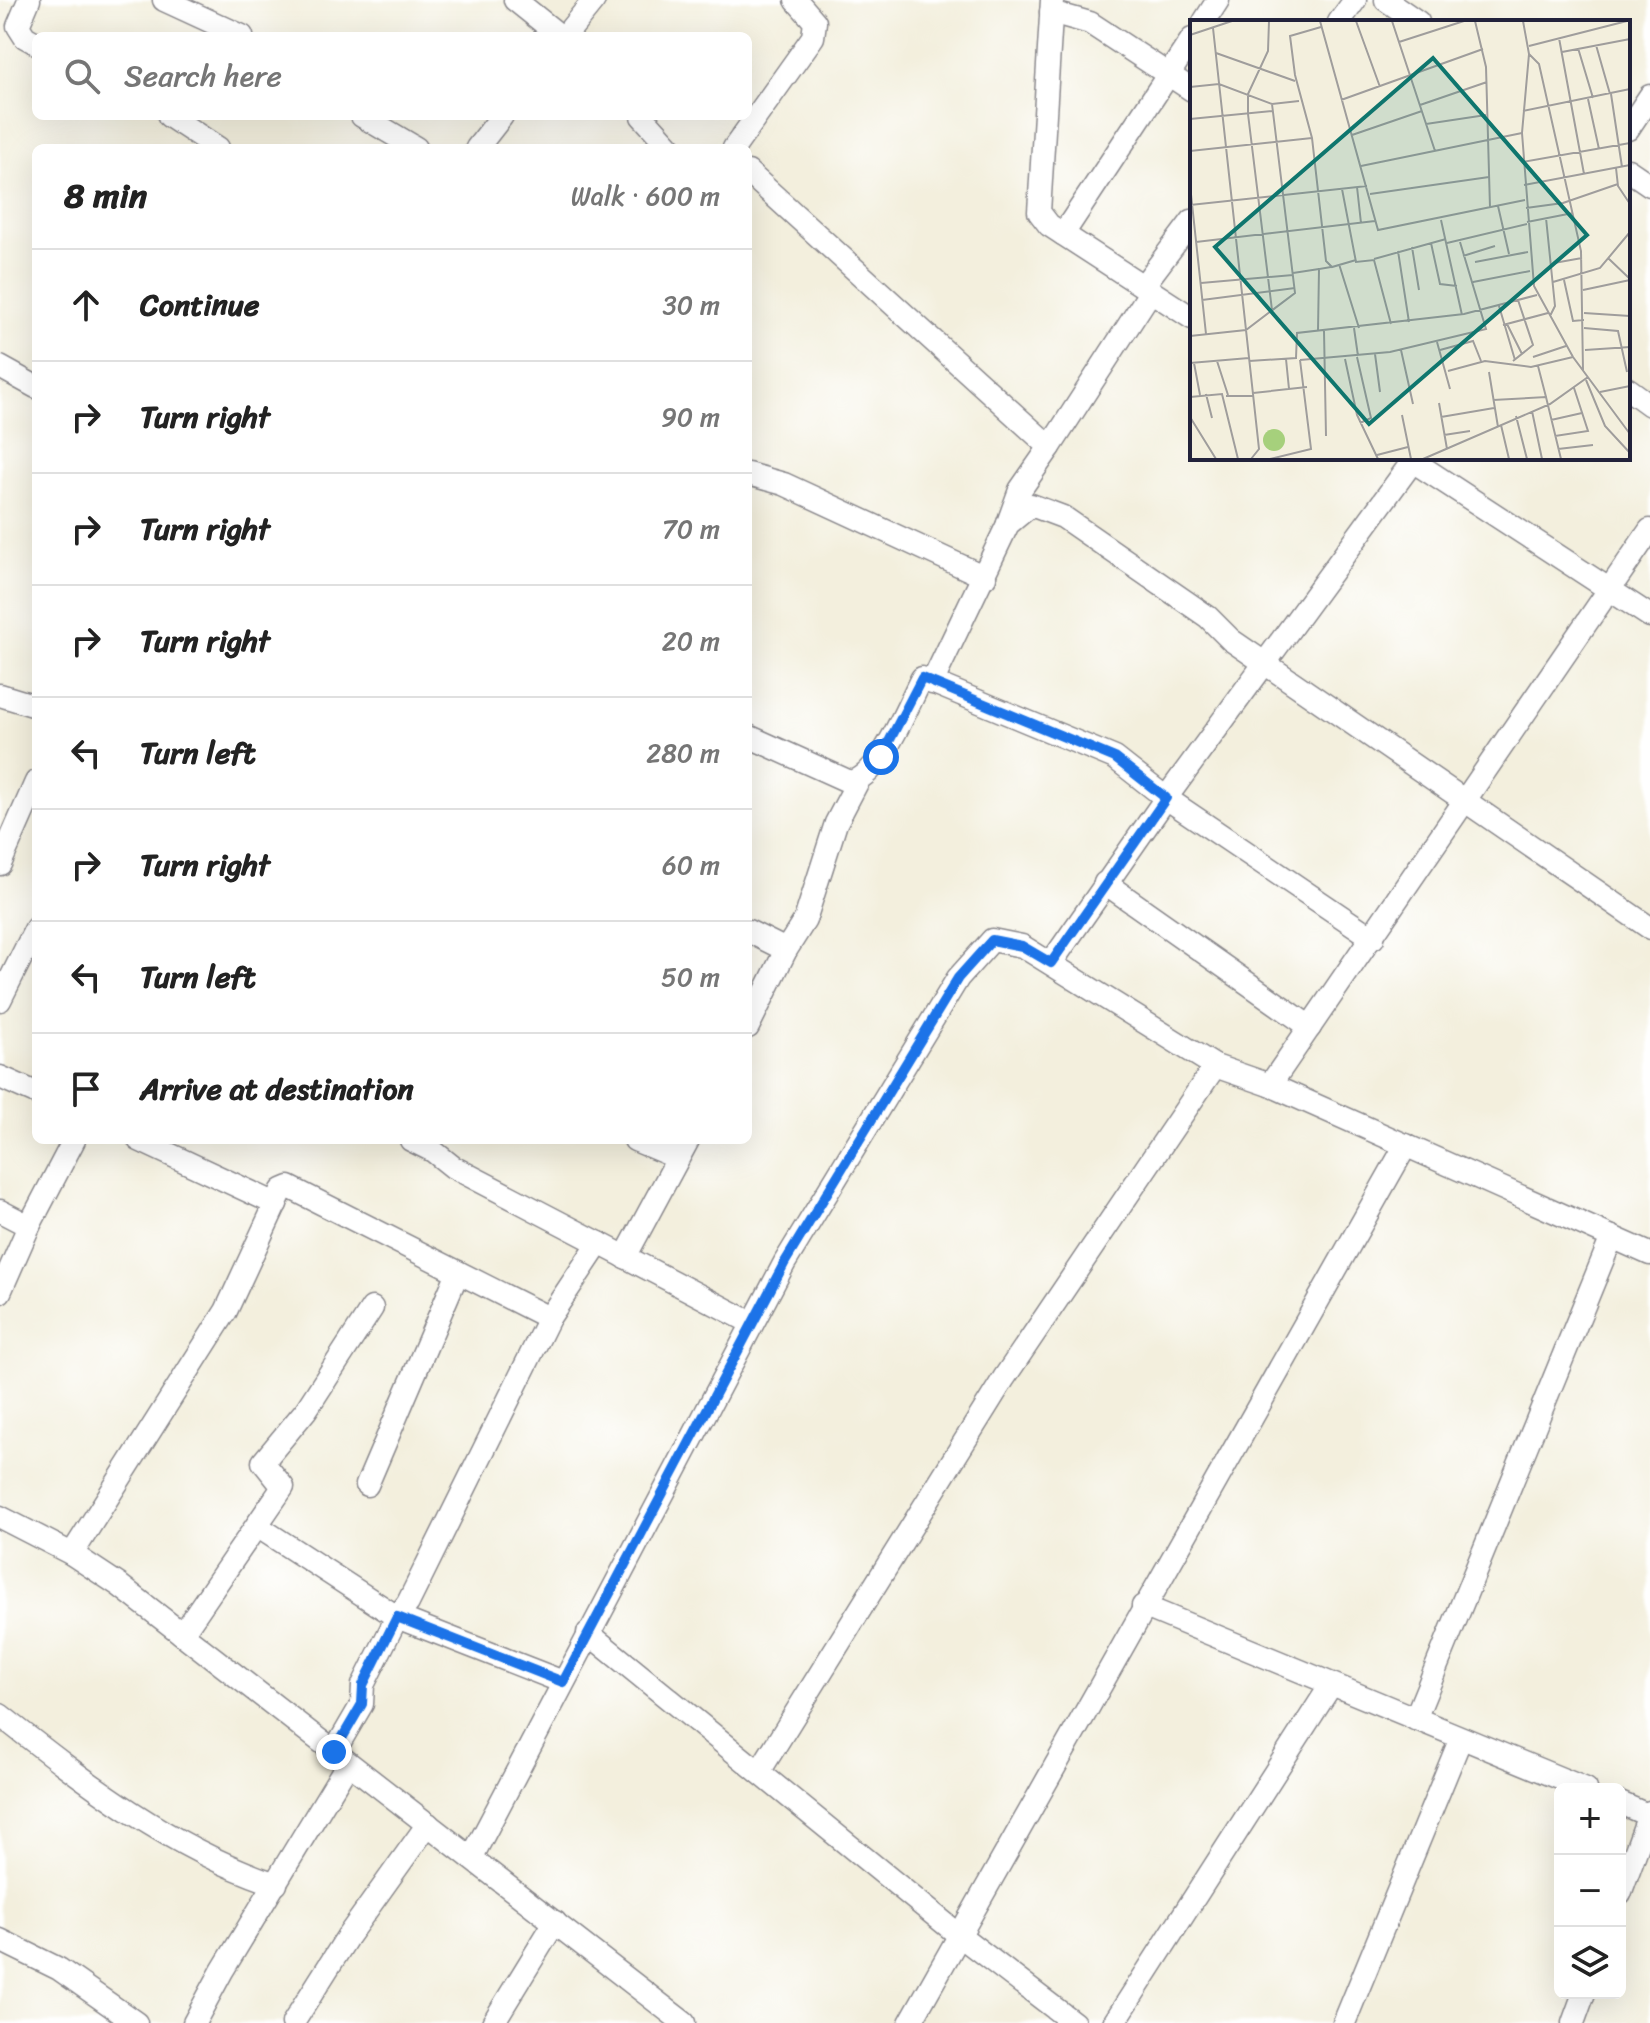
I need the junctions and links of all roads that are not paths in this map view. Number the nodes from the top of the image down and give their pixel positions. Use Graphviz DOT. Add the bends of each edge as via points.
graph roads {
  1 [pos="29,0"];
  2 [pos="164,0"];
  3 [pos="515,0"];
  4 [pos="594,0"];
  5 [pos="796,0"];
  6 [pos="1218,0"];
  7 [pos="1355,0"];
  8 [pos="1386,0"];
  9 [pos="1052,6"];
  10 [pos="1205,20"];
  11 [pos="1340,20"];
  12 [pos="1415,20"];
  13 [pos="233,32"];
  14 [pos="557,32"];
  15 [pos="566,32"];
  16 [pos="32,41"];
  17 [pos="1190,42"];
  18 [pos="1168,74"];
  19 [pos="1190,89"];
  20 [pos="1650,96"];
  21 [pos="175,120"];
  22 [pos="369,120"];
  23 [pos="499,120"];
  24 [pos="646,120"];
  25 [pos="1630,126"];
  26 [pos="212,144"];
  27 [pos="409,144"];
  28 [pos="480,144"];
  29 [pos="667,144"];
  30 [pos="737,144"];
  31 [pos="1630,171"];
  32 [pos="752,176"];
  33 [pos="1650,185"];
  34 [pos="1190,224"];
  35 [pos="1063,234"];
  36 [pos="1147,289"];
  37 [pos="1190,317"];
  38 [pos="0,367"];
  39 [pos="32,385"];
  40 [pos="1630,390"];
  41 [pos="1650,405"];
  42 [pos="1050,447"];
  43 [pos="1411,460"];
  44 [pos="1414,460"];
  45 [pos="752,475"];
  46 [pos="1008,524"];
  47 [pos="1650,530"];
  48 [pos="985,577"];
  49 [pos="1610,588"];
  50 [pos="1650,616"];
  51 [pos="1265,662"];
  52 [pos="932,683"];
  53 [pos="0,695"];
  54 [pos="32,705"];
  55 [pos="752,738"];
  56 [pos="858,781"];
  57 [pos="32,791"];
  58 [pos="1166,798"];
  59 [pos="1468,801"];
  60 [pos="0,864"];
  61 [pos="1105,883"];
  62 [pos="1650,928"];
  63 [pos="752,933"];
  64 [pos="1373,938"];
  65 [pos="786,950"];
  66 [pos="31,954"];
  67 [pos="1051,963"];
  68 [pos="0,1000"];
  69 [pos="752,1019"];
  70 [pos="1310,1027"];
  71 [pos="1215,1066"];
  72 [pos="0,1077"];
  73 [pos="1270,1085"];
  74 [pos="32,1091"];
  75 [pos="72,1144"];
  76 [pos="148,1144"];
  77 [pos="419,1144"];
  78 [pos="656,1144"];
  79 [pos="1406,1145"];
  80 [pos="683,1149"];
  81 [pos="276,1204"];
  82 [pos="0,1211"];
  83 [pos="29,1226"];
  84 [pos="1612,1237"];
  85 [pos="599,1243"];
  86 [pos="1650,1254"];
  87 [pos="625,1257"];
  88 [pos="458,1272"];
  89 [pos="0,1292"];
  90 [pos="372,1308"];
  91 [pos="549,1318"];
  92 [pos="752,1323"];
  93 [pos="367,1485"];
  94 [pos="0,1517"];
  95 [pos="257,1526"];
  96 [pos="72,1554"];
  97 [pos="1143,1606"];
  98 [pos="397,1617"];
  99 [pos="588,1633"];
  100 [pos="182,1634"];
  101 [pos="563,1682"];
  102 [pos="1331,1685"];
  103 [pos="1,1717"];
  104 [pos="1415,1719"];
  105 [pos="1461,1738"];
  106 [pos="341,1758"];
  107 [pos="759,1772"];
  108 [pos="1571,1783"];
  109 [pos="1626,1805"];
  110 [pos="1650,1814"];
  111 [pos="428,1824"];
  112 [pos="472,1857"];
  113 [pos="1626,1878"];
  114 [pos="276,1884"];
  115 [pos="555,1922"];
  116 [pos="959,1935"];
  117 [pos="0,1940"];
  118 [pos="1582,1999"];
  119 [pos="681,2022"];
  120 [pos="136,2023"];
  121 [pos="194,2023"];
  122 [pos="293,2023"];
  123 [pos="493,2023"];
  124 [pos="910,2023"];
  125 [pos="1074,2023"];
  126 [pos="1114,2023"];
  127 [pos="1344,2023"];
  128 [pos="1573,2023"];
  1 -- 16 [label="street" via="18,26"];
  2 -- 13 [label="street"];
  3 -- 14 [label="street"];
  4 -- 15 [label="street"];
  5 -- 30 [label="street" via="815,22 813,37"];
  6 -- 10 [label="street"];
  7 -- 11 [label="street"];
  8 -- 12 [label="street"];
  9 -- 18 [label="street" via="1090,23"];
  9 -- 35 [label="street" via="1039,212"];
  17 -- 18 [label="street"];
  18 -- 19 [label="street"];
  18 -- 35 [label="street"];
  20 -- 25 [label="street"];
  21 -- 26 [label="street"];
  22 -- 27 [label="street"];
  23 -- 28 [label="street"];
  24 -- 29 [label="street"];
  31 -- 33 [label="street"];
  32 -- 42 [label="street"];
  34 -- 36 [label="street"];
  35 -- 36 [label="street"];
  36 -- 37 [label="street"];
  36 -- 42 [label="street"];
  38 -- 39 [label="street"];
  40 -- 41 [label="street"];
  42 -- 46 [label="street" via="1020,490"];
  43 -- 51 [label="street"];
  44 -- 49 [label="street"];
  45 -- 48 [label="street" via="784,484"];
  46 -- 48 [label="street"];
  46 -- 51 [label="street" via="1031,505 1063,517"];
  47 -- 49 [label="street"];
  48 -- 52 [label="street"];
  49 -- 50 [label="street"];
  49 -- 59 [label="street"];
  51 -- 58 [label="street"];
  51 -- 59 [label="street"];
  52 -- 56 [label="street" via="922,678 881,757"];
  52 -- 58 [label="street" via="1115,758"];
  53 -- 54 [label="street"];
  55 -- 56 [label="street"];
  56 -- 65 [label="street" via="836,823 805,920"];
  57 -- 60 [label="street"];
  58 -- 61 [label="street"];
  58 -- 64 [label="street"];
  59 -- 62 [label="street"];
  59 -- 64 [label="street"];
  61 -- 67 [label="street"];
  61 -- 70 [label="street"];
  63 -- 65 [label="street"];
  64 -- 70 [label="street"];
  65 -- 69 [label="street"];
  66 -- 68 [label="street"];
  67 -- 71 [label="street"];
  67 -- 92 [label="street" via="1022,946 992,940 958,978"];
  70 -- 73 [label="street"];
  71 -- 73 [label="street"];
  71 -- 107 [label="street" via="1004,1378"];
  72 -- 74 [label="street"];
  73 -- 79 [label="street"];
  75 -- 83 [label="street"];
  76 -- 81 [label="street"];
  77 -- 85 [label="street"];
  78 -- 80 [label="street"];
  79 -- 84 [label="street"];
  79 -- 97 [label="street"];
  80 -- 87 [label="street"];
  81 -- 88 [label="street" via="289,1187"];
  81 -- 96 [label="street" via="226,1311"];
  82 -- 83 [label="street"];
  83 -- 89 [label="street"];
  84 -- 86 [label="street"];
  84 -- 104 [label="street"];
  85 -- 87 [label="street"];
  85 -- 91 [label="street"];
  87 -- 92 [label="street"];
  88 -- 91 [label="street"];
  88 -- 93 [label="street"];
  90 -- 95 [label="street" via="306,1410 263,1462 283,1487"];
  91 -- 98 [label="street"];
  92 -- 99 [label="street"];
  94 -- 96 [label="street"];
  95 -- 98 [label="street"];
  95 -- 100 [label="street"];
  96 -- 100 [label="street"];
  97 -- 102 [label="street"];
  97 -- 116 [label="street"];
  98 -- 101 [label="street"];
  98 -- 106 [label="street" via="363,1685 362,1704"];
  99 -- 101 [label="street"];
  99 -- 107 [label="street"];
  100 -- 106 [label="street"];
  101 -- 112 [label="street"];
  102 -- 104 [label="street"];
  102 -- 126 [label="street"];
  103 -- 114 [label="street" via="153,1826"];
  104 -- 105 [label="street"];
  105 -- 108 [label="street"];
  105 -- 127 [label="street"];
  106 -- 111 [label="street"];
  106 -- 114 [label="street"];
  107 -- 116 [label="street"];
  109 -- 110 [label="street"];
  110 -- 113 [label="street"];
  111 -- 112 [label="street"];
  111 -- 122 [label="street"];
  112 -- 115 [label="street"];
  114 -- 121 [label="street"];
  115 -- 119 [label="street"];
  115 -- 123 [label="street"];
  116 -- 124 [label="street"];
  116 -- 125 [label="street"];
  117 -- 120 [label="street" via="59,1969"];
  118 -- 128 [label="street"];
}
